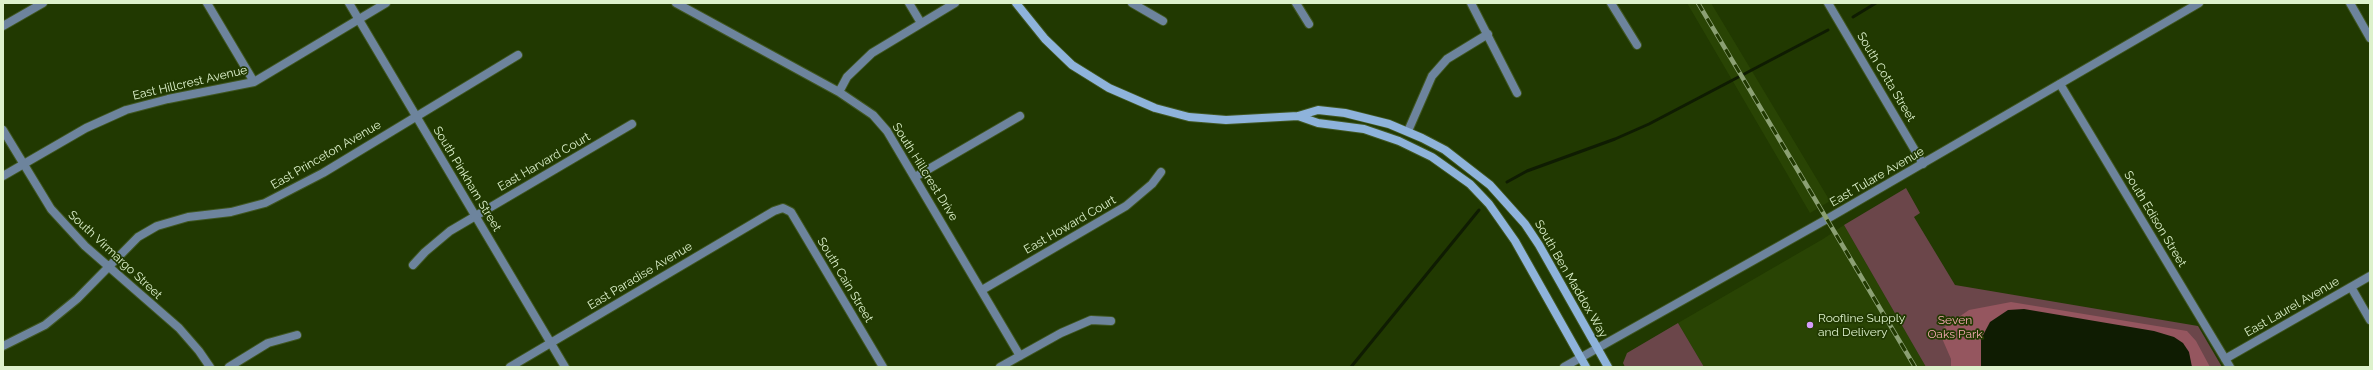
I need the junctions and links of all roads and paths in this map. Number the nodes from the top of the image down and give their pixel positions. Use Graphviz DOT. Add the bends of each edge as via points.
graph roads {
  1 [pos="43,3"];
  2 [pos="207,3"];
  3 [pos="349,3"];
  4 [pos="386,3"];
  5 [pos="676,3"];
  6 [pos="909,3"];
  7 [pos="955,3"];
  8 [pos="1016,3"];
  9 [pos="1132,3"];
  10 [pos="1296,3"];
  11 [pos="1471,3"];
  12 [pos="1611,3"];
  13 [pos="1828,3"];
  14 [pos="2199,3"];
  15 [pos="2350,3"];
  16 [pos="359,19"];
  17 [pos="1162,21"];
  18 [pos="921,23"];
  19 [pos="1309,24"];
  20 [pos="3,26"];
  21 [pos="1488,34"];
  22 [pos="2370,38"];
  23 [pos="1637,45"];
  24 [pos="518,55"];
  25 [pos="254,82"];
  26 [pos="2060,84"];
  27 [pos="839,92"];
  28 [pos="1517,93"];
  29 [pos="416,116"];
  30 [pos="1020,116"];
  31 [pos="1298,116"];
  32 [pos="632,124"];
  33 [pos="3,130"];
  34 [pos="1408,131"];
  35 [pos="24,164"];
  36 [pos="1923,164"];
  37 [pos="1161,172"];
  38 [pos="3,176"];
  39 [pos="915,177"];
  40 [pos="783,208"];
  41 [pos="475,216"];
  42 [pos="108,266"];
  43 [pos="413,266"];
  44 [pos="2370,276"];
  45 [pos="2351,287"];
  46 [pos="982,290"];
  47 [pos="2370,320"];
  48 [pos="1111,321"];
  49 [pos="297,335"];
  50 [pos="551,343"];
  51 [pos="3,346"];
  52 [pos="1597,348"];
  53 [pos="1020,356"];
  54 [pos="1581,358"];
  55 [pos="2225,359"];
  56 [pos="210,367"];
  57 [pos="229,367"];
  58 [pos="510,367"];
  59 [pos="565,367"];
  60 [pos="883,367"];
  61 [pos="1000,367"];
  62 [pos="1564,367"];
  63 [pos="1586,367"];
  64 [pos="1608,367"];
  65 [pos="2230,367"];
  1 -- 20 [label="street"];
  2 -- 25 [label="street"];
  3 -- 16 [label="street, South Pinkham Street"];
  4 -- 16 [label="street, East Hillcrest Avenue"];
  5 -- 27 [label="street, South Hillcrest Drive"];
  6 -- 18 [label="street"];
  7 -- 18 [label="street"];
  8 -- 31 [label="main road, South Ben Maddox Way" via="1045,39 1072,65 1097,82 1137,101 1172,113 1206,119 1240,120"];
  9 -- 17 [label="street"];
  10 -- 19 [label="street"];
  11 -- 21 [label="street"];
  12 -- 23 [label="street"];
  13 -- 36 [label="street, South Cotta Street"];
  14 -- 26 [label="street, East Tulare Avenue"];
  15 -- 22 [label="street"];
  16 -- 25 [label="street, East Hillcrest Avenue"];
  16 -- 29 [label="street, South Pinkham Street"];
  18 -- 27 [label="street" via="872,53 847,77"];
  21 -- 28 [label="street"];
  21 -- 34 [label="street" via="1447,59 1432,76"];
  24 -- 29 [label="street, East Princeton Avenue"];
  25 -- 35 [label="street, East Hillcrest Avenue" via="168,98 126,110 86,128"];
  26 -- 36 [label="street, East Tulare Avenue"];
  26 -- 55 [label="street, South Edison Street"];
  27 -- 39 [label="street, South Hillcrest Drive" via="873,115"];
  29 -- 41 [label="street, South Pinkham Street"];
  29 -- 42 [label="street, East Princeton Avenue" via="323,173 265,203 231,212 188,217 157,226 138,237"];
  30 -- 39 [label="street"];
  31 -- 34 [label="main road, South Ben Maddox Way" via="1318,110 1345,113 1374,119"];
  31 -- 54 [label="main road, South Ben Maddox Way" via="1318,123 1364,129 1394,139 1432,157 1466,181 1489,204 1513,238"];
  32 -- 41 [label="street, East Harvard Court"];
  33 -- 35 [label="street, South Virmargo Street"];
  34 -- 52 [label="main road, South Ben Maddox Way" via="1458,159 1510,206 1536,240"];
  35 -- 38 [label="street, East Hillcrest Avenue"];
  35 -- 42 [label="street, South Virmargo Street" via="51,209 72,234"];
  36 -- 52 [label="street, East Tulare Avenue"];
  37 -- 46 [label="street, East Howard Court" via="1152,184 1126,206"];
  39 -- 46 [label="street, South Hillcrest Drive"];
  40 -- 50 [label="street, East Paradise Avenue"];
  40 -- 60 [label="street, South Cain Street" via="791,212"];
  41 -- 43 [label="street, East Harvard Court" via="450,231"];
  41 -- 50 [label="street, South Pinkham Street"];
  42 -- 51 [label="street, East Princeton Avenue" via="77,299 45,324"];
  42 -- 56 [label="street, South Virmargo Street" via="178,328 200,351"];
  44 -- 45 [label="street, East Laurel Avenue"];
  45 -- 47 [label="street"];
  45 -- 55 [label="street, East Laurel Avenue"];
  46 -- 53 [label="street, South Hillcrest Drive"];
  48 -- 53 [label="street" via="1091,320"];
  49 -- 57 [label="street" via="268,343"];
  50 -- 58 [label="street, East Paradise Avenue"];
  50 -- 59 [label="street, South Pinkham Street"];
  52 -- 54 [label="street, East Tulare Avenue"];
  52 -- 64 [label="main road, South Ben Maddox Way"];
  53 -- 61 [label="street"];
  54 -- 62 [label="street, East Tulare Avenue"];
  54 -- 63 [label="main road, South Ben Maddox Way"];
  55 -- 65 [label="street, South Edison Street"];
}
